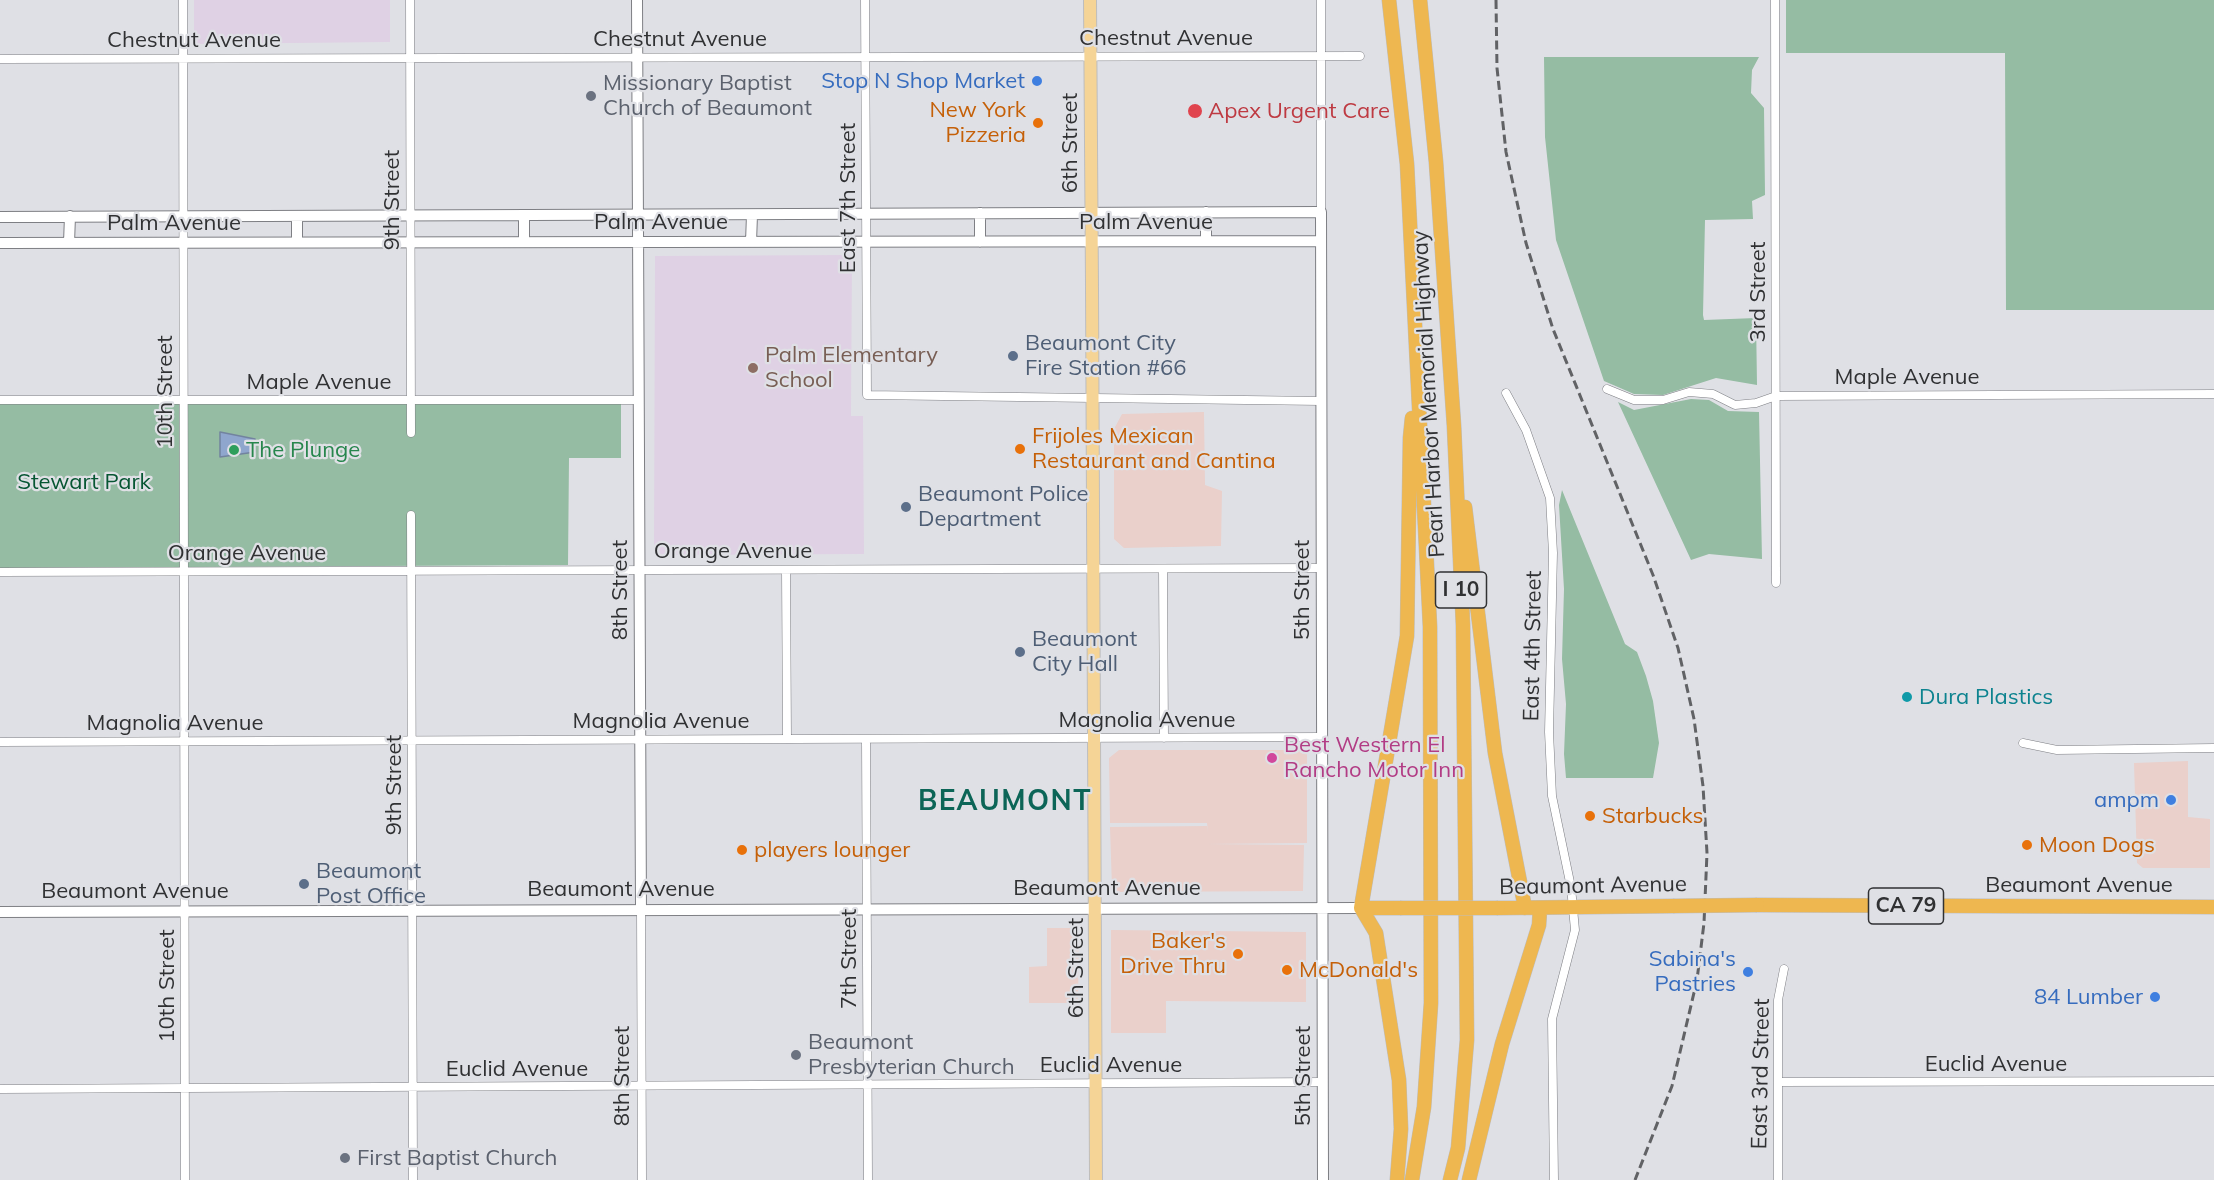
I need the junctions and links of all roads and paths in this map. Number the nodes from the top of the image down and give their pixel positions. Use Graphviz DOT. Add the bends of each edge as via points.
graph roads {
  1 [pos="183,0"];
  2 [pos="410,0"];
  3 [pos="637,0"];
  4 [pos="866,0"];
  5 [pos="1090,0"];
  6 [pos="1321,0"];
  7 [pos="1389,0"];
  8 [pos="1420,0"];
  9 [pos="1775,0"];
  10 [pos="1090,56"];
  11 [pos="1321,56"];
  12 [pos="1360,56"];
  13 [pos="638,57"];
  14 [pos="866,57"];
  15 [pos="183,58"];
  16 [pos="410,58"];
  17 [pos="0,59"];
  18 [pos="1206,212"];
  19 [pos="1321,212"];
  20 [pos="980,213"];
  21 [pos="1091,213"];
  22 [pos="752,214"];
  23 [pos="866,214"];
  24 [pos="183,215"];
  25 [pos="638,215"];
  26 [pos="70,216"];
  27 [pos="297,216"];
  28 [pos="524,216"];
  29 [pos="0,217"];
  30 [pos="411,217"];
  31 [pos="1321,241"];
  32 [pos="183,242"];
  33 [pos="297,242"];
  34 [pos="410,242"];
  35 [pos="524,242"];
  36 [pos="638,242"];
  37 [pos="751,242"];
  38 [pos="866,242"];
  39 [pos="980,242"];
  40 [pos="1092,242"];
  41 [pos="1206,242"];
  42 [pos="0,243"];
  43 [pos="69,243"];
  44 [pos="1416,387"];
  45 [pos="1607,389"];
  46 [pos="1506,393"];
  47 [pos="2214,394"];
  48 [pos="1776,396"];
  49 [pos="1093,398"];
  50 [pos="0,399"];
  51 [pos="183,399"];
  52 [pos="639,399"];
  53 [pos="411,400"];
  54 [pos="1321,401"];
  55 [pos="1454,426"];
  56 [pos="411,433"];
  57 [pos="411,515"];
  58 [pos="1094,568"];
  59 [pos="1322,568"];
  60 [pos="639,569"];
  61 [pos="1163,569"];
  62 [pos="786,570"];
  63 [pos="184,571"];
  64 [pos="411,571"];
  65 [pos="0,572"];
  66 [pos="1776,583"];
  67 [pos="1322,737"];
  68 [pos="1095,738"];
  69 [pos="1164,738"];
  70 [pos="640,739"];
  71 [pos="787,739"];
  72 [pos="866,739"];
  73 [pos="411,740"];
  74 [pos="184,741"];
  75 [pos="0,742"];
  76 [pos="2023,743"];
  77 [pos="2214,748"];
  78 [pos="1573,907"];
  79 [pos="2214,907"];
  80 [pos="1361,908"];
  81 [pos="1525,908"];
  82 [pos="1540,908"];
  83 [pos="1097,909"];
  84 [pos="1322,909"];
  85 [pos="641,910"];
  86 [pos="867,910"];
  87 [pos="412,911"];
  88 [pos="0,912"];
  89 [pos="185,912"];
  90 [pos="1784,969"];
  91 [pos="2214,1081"];
  92 [pos="1323,1082"];
  93 [pos="1778,1082"];
  94 [pos="1096,1083"];
  95 [pos="641,1086"];
  96 [pos="867,1086"];
  97 [pos="412,1087"];
  98 [pos="186,1088"];
  99 [pos="0,1089"];
  100 [pos="185,1180"];
  101 [pos="413,1180"];
  102 [pos="642,1180"];
  103 [pos="868,1180"];
  104 [pos="1096,1180"];
  105 [pos="1323,1180"];
  106 [pos="1397,1180"];
  107 [pos="1412,1180"];
  108 [pos="1450,1180"];
  109 [pos="1469,1180"];
  110 [pos="1554,1180"];
  111 [pos="1778,1180"];
  1 -- 15 [label="street, 10th Street"];
  2 -- 16 [label="street, 9th Street"];
  3 -- 13 [label="street, 8th Street"];
  4 -- 14 [label="street, East 7th Street"];
  5 -- 10 [label="main road, 6th Street"];
  6 -- 11 [label="street, 5th Street"];
  7 -- 44 [label="highway, Pearl Harbor Memorial Highway / I 10" via="1407,164"];
  8 -- 55 [label="highway, Pearl Harbor Memorial Highway / I 10" via="1436,162"];
  9 -- 48 [label="street, 3rd Street"];
  10 -- 11 [label="street, Chestnut Avenue"];
  10 -- 14 [label="street, Chestnut Avenue"];
  10 -- 21 [label="main road, 6th Street"];
  11 -- 12 [label="street, Chestnut Avenue"];
  11 -- 19 [label="street, 5th Street"];
  13 -- 14 [label="street, Chestnut Avenue"];
  13 -- 16 [label="street, Chestnut Avenue"];
  13 -- 25 [label="street, 8th Street"];
  14 -- 23 [label="street, East 7th Street"];
  15 -- 16 [label="street, Chestnut Avenue"];
  15 -- 17 [label="street, Chestnut Avenue"];
  15 -- 24 [label="street, 10th Street"];
  16 -- 30 [label="street, 9th Street"];
  18 -- 19 [label="street, Palm Avenue"];
  18 -- 21 [label="street, Palm Avenue"];
  18 -- 41 [label="street"];
  19 -- 31 [label="street, 5th Street"];
  20 -- 21 [label="street, Palm Avenue"];
  20 -- 23 [label="street, Palm Avenue"];
  20 -- 39 [label="street"];
  21 -- 40 [label="main road, 6th Street"];
  22 -- 23 [label="street, Palm Avenue"];
  22 -- 25 [label="street, Palm Avenue"];
  22 -- 37 [label="street"];
  23 -- 38 [label="street, East 7th Street"];
  24 -- 26 [label="street, Palm Avenue"];
  24 -- 27 [label="street, Palm Avenue"];
  24 -- 32 [label="street, 10th Street"];
  25 -- 28 [label="street, Palm Avenue"];
  25 -- 36 [label="street, 8th Street"];
  26 -- 29 [label="street, Palm Avenue"];
  26 -- 43 [label="street"];
  27 -- 30 [label="street, Palm Avenue"];
  27 -- 33 [label="street"];
  28 -- 30 [label="street, Palm Avenue"];
  28 -- 35 [label="street"];
  30 -- 34 [label="street, 9th Street"];
  31 -- 41 [label="street, Palm Avenue"];
  31 -- 54 [label="street, 5th Street"];
  32 -- 33 [label="street, Palm Avenue"];
  32 -- 43 [label="street, Palm Avenue"];
  32 -- 51 [label="street, 10th Street"];
  33 -- 34 [label="street, Palm Avenue"];
  34 -- 35 [label="street, Palm Avenue"];
  34 -- 53 [label="street, 9th Street"];
  35 -- 36 [label="street, Palm Avenue"];
  36 -- 37 [label="street, Palm Avenue"];
  36 -- 52 [label="street, 8th Street"];
  37 -- 38 [label="street, Palm Avenue"];
  38 -- 39 [label="street, Palm Avenue"];
  38 -- 49 [label="street, East 7th Street" via="867,395"];
  39 -- 40 [label="street, Palm Avenue"];
  40 -- 41 [label="street, Palm Avenue"];
  40 -- 49 [label="main road, 6th Street"];
  42 -- 43 [label="street, Palm Avenue"];
  44 -- 80 [label="highway" via="1410,438 1407,636"];
  44 -- 107 [label="highway, Pearl Harbor Memorial Highway / I 10" via="1430,627 1431,1003 1424,1107"];
  45 -- 48 [label="street, Maple Avenue" via="1644,401 1689,392 1713,394 1735,405"];
  46 -- 78 [label="street, East 4th Street" via="1526,430 1550,498 1552,796"];
  47 -- 48 [label="street, Maple Avenue"];
  48 -- 66 [label="street, 3rd Street"];
  49 -- 54 [label="street"];
  49 -- 58 [label="main road, 6th Street"];
  50 -- 51 [label="street, Maple Avenue"];
  51 -- 53 [label="street, Maple Avenue"];
  51 -- 63 [label="street, 10th Street"];
  52 -- 53 [label="street, Maple Avenue"];
  52 -- 60 [label="street, 8th Street"];
  53 -- 56 [label="street, 9th Street"];
  54 -- 59 [label="street, 5th Street"];
  55 -- 81 [label="highway" via="1495,753"];
  55 -- 108 [label="highway, Pearl Harbor Memorial Highway / I 10" via="1463,625 1467,1040 1458,1148"];
  57 -- 64 [label="street, 9th Street"];
  58 -- 61 [label="street, Orange Avenue"];
  58 -- 62 [label="street, Orange Avenue"];
  58 -- 68 [label="main road, 6th Street"];
  59 -- 61 [label="street, Orange Avenue"];
  59 -- 67 [label="street, 5th Street"];
  60 -- 62 [label="street, Orange Avenue"];
  60 -- 64 [label="street, Orange Avenue"];
  60 -- 70 [label="street, 8th Street"];
  61 -- 69 [label="street"];
  62 -- 71 [label="street"];
  63 -- 64 [label="street, Orange Avenue"];
  63 -- 65 [label="street, Orange Avenue"];
  63 -- 74 [label="street, 10th Street"];
  64 -- 73 [label="street, 9th Street"];
  67 -- 69 [label="street, Magnolia Avenue"];
  67 -- 84 [label="street, 5th Street"];
  68 -- 69 [label="street, Magnolia Avenue"];
  68 -- 72 [label="street, Magnolia Avenue"];
  68 -- 83 [label="main road, 6th Street"];
  70 -- 71 [label="street, Magnolia Avenue"];
  70 -- 73 [label="street, Magnolia Avenue"];
  70 -- 85 [label="street, 8th Street"];
  71 -- 72 [label="street, Magnolia Avenue"];
  72 -- 86 [label="street, 7th Street"];
  73 -- 74 [label="street, Magnolia Avenue"];
  73 -- 87 [label="street, 9th Street"];
  74 -- 75 [label="street, Magnolia Avenue"];
  74 -- 89 [label="street, 10th Street"];
  76 -- 77 [label="street" via="2057,750"];
  78 -- 79 [label="highway, Beaumont Avenue / CA 79, bridge"];
  78 -- 82 [label="highway, Beaumont Avenue / CA 79"];
  78 -- 110 [label="street, East 4th Street" via="1575,930 1552,1019"];
  80 -- 81 [label="highway, Beaumont Avenue / CA 79, bridge"];
  80 -- 84 [label="street, Beaumont Avenue"];
  80 -- 106 [label="highway" via="1376,933 1399,1080"];
  81 -- 82 [label="highway, Beaumont Avenue / CA 79"];
  82 -- 109 [label="highway" via="1539,925 1500,1053"];
  83 -- 84 [label="street, Beaumont Avenue"];
  83 -- 86 [label="street, Beaumont Avenue"];
  83 -- 94 [label="main road, 6th Street"];
  84 -- 92 [label="street, 5th Street"];
  85 -- 86 [label="street, Beaumont Avenue"];
  85 -- 87 [label="street, Beaumont Avenue"];
  85 -- 95 [label="street, 8th Street"];
  86 -- 96 [label="street, 7th Street"];
  87 -- 89 [label="street, Beaumont Avenue"];
  87 -- 97 [label="street, 9th Street"];
  88 -- 89 [label="street, Beaumont Avenue"];
  89 -- 98 [label="street, 10th Street"];
  90 -- 93 [label="street, East 3rd Street" via="1778,1000"];
  91 -- 93 [label="street, Euclid Avenue"];
  92 -- 94 [label="street, Euclid Avenue"];
  92 -- 105 [label="street, 5th Street"];
  93 -- 111 [label="street, East 3rd Street"];
  94 -- 96 [label="street, Euclid Avenue"];
  94 -- 104 [label="main road, 6th Street"];
  95 -- 96 [label="street, Euclid Avenue"];
  95 -- 97 [label="street, Euclid Avenue"];
  95 -- 102 [label="street, 8th Street"];
  96 -- 103 [label="street, 7th Street"];
  97 -- 98 [label="street, Euclid Avenue"];
  97 -- 101 [label="street, 9th Street"];
  98 -- 99 [label="street, Euclid Avenue"];
  98 -- 100 [label="street, 10th Street"];
}
